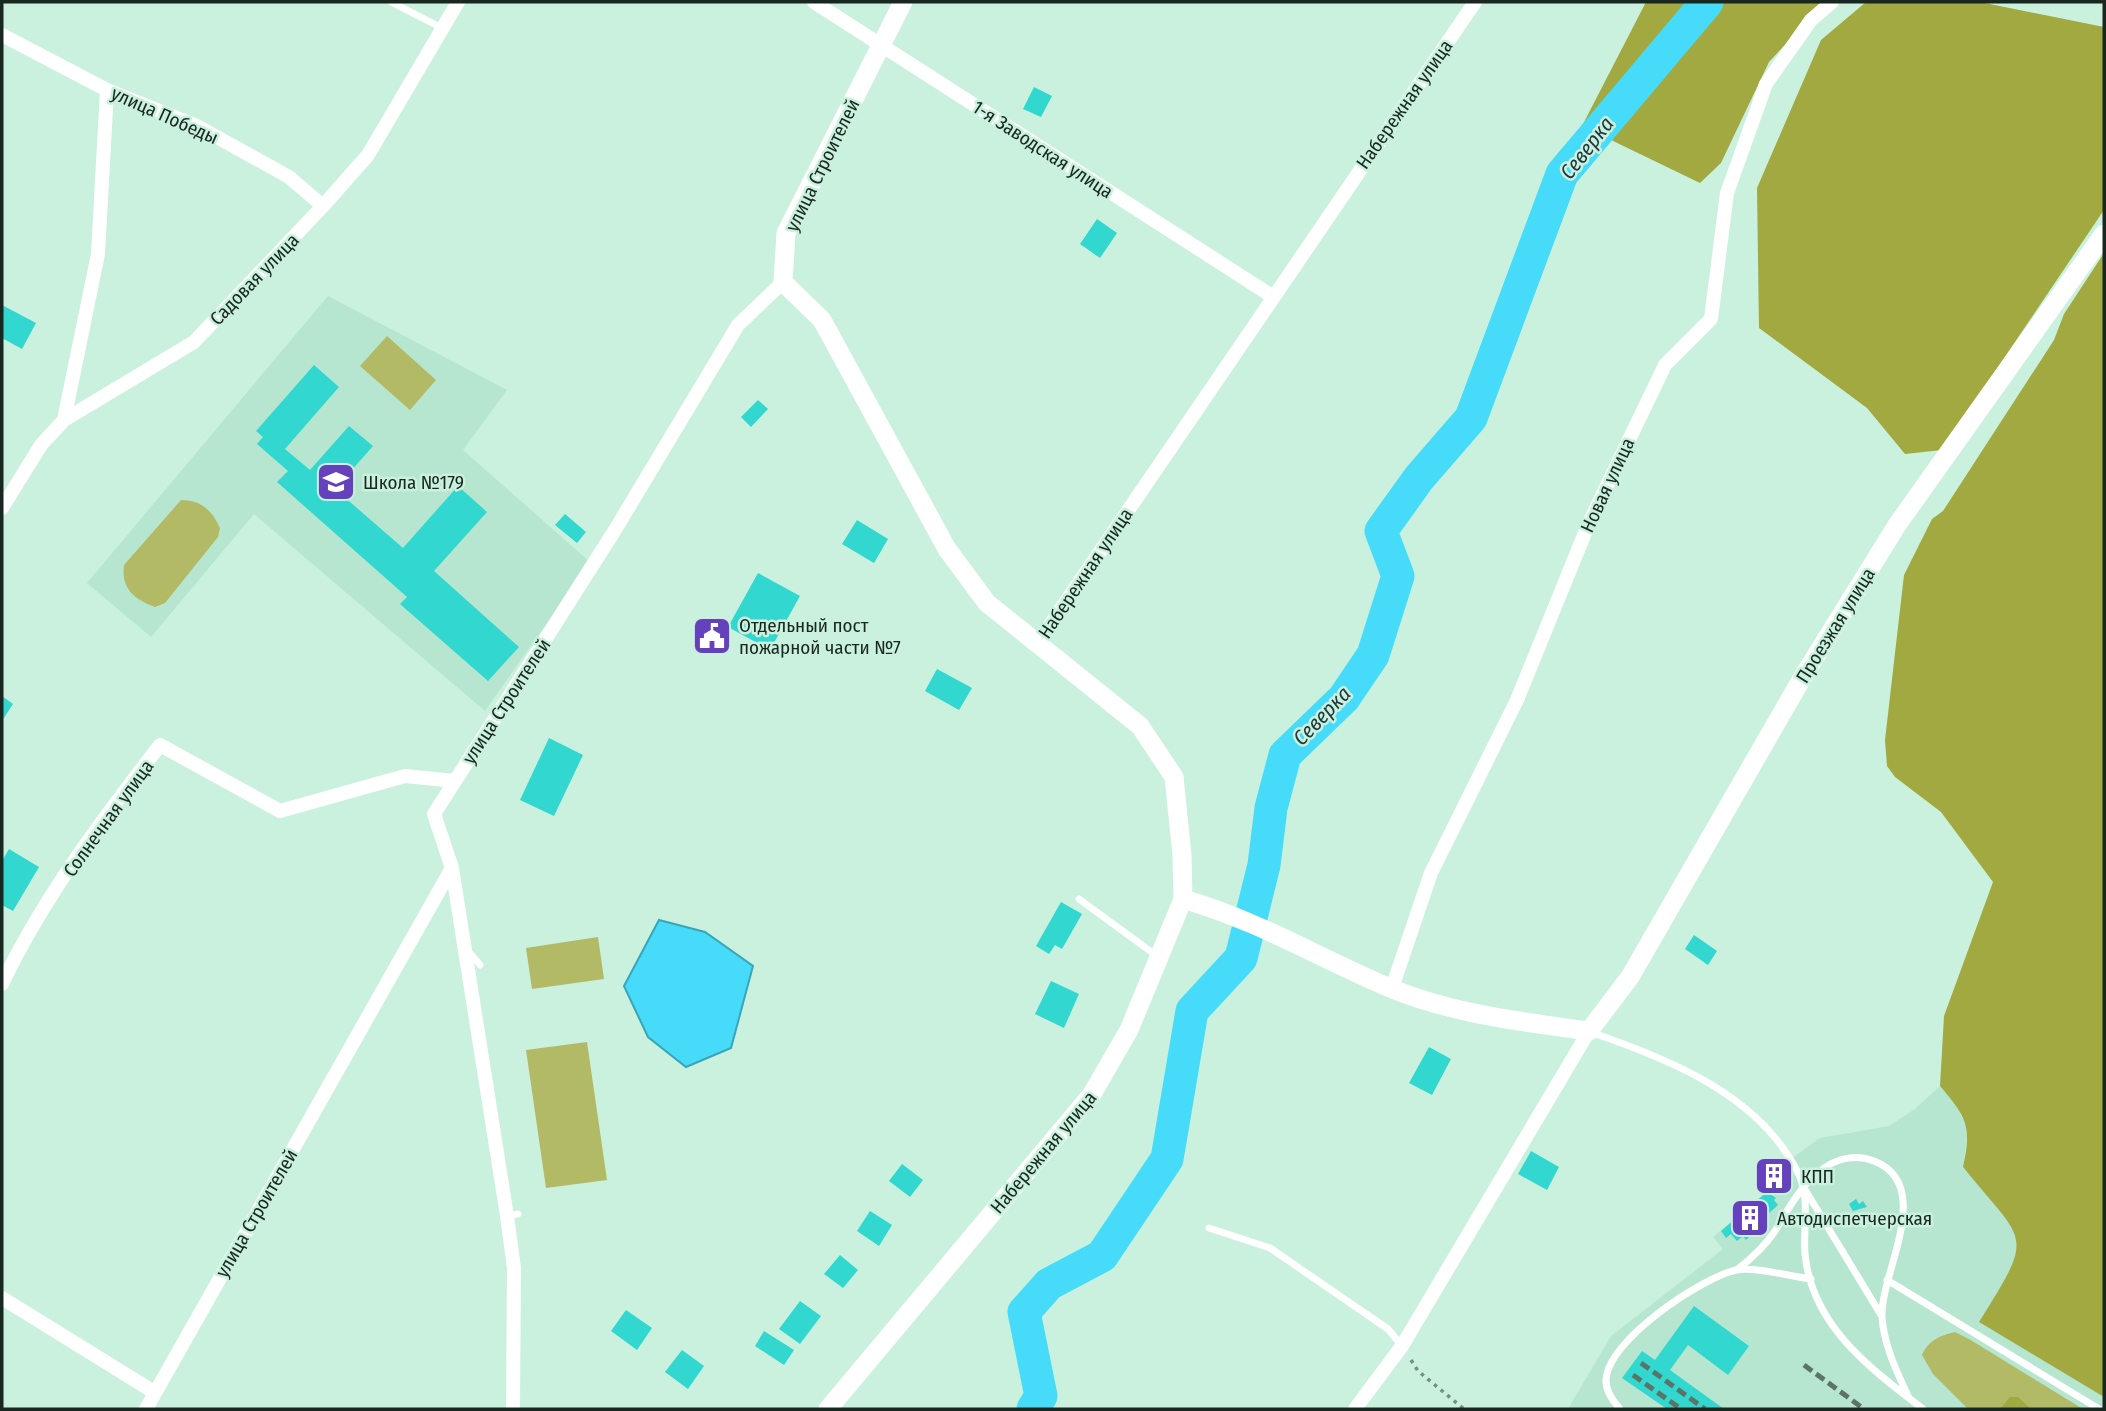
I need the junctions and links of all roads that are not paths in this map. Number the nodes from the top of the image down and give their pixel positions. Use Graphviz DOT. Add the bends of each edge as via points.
graph roads {
  1 [pos="391,2"];
  2 [pos="458,2"];
  3 [pos="814,2"];
  4 [pos="903,2"];
  5 [pos="1475,2"];
  6 [pos="1832,2"];
  7 [pos="442,27"];
  8 [pos="2,35"];
  9 [pos="881,45"];
  10 [pos="107,90"];
  11 [pos="323,205"];
  12 [pos="2104,234"];
  13 [pos="783,282"];
  14 [pos="1272,296"];
  15 [pos="64,420"];
  16 [pos="2,508"];
  17 [pos="1037,644"];
  18 [pos="456,781"];
  19 [pos="452,868"];
  20 [pos="1079,899"];
  21 [pos="1183,899"];
  22 [pos="464,947"];
  23 [pos="1159,957"];
  24 [pos="480,965"];
  25 [pos="2,984"];
  26 [pos="1392,988"];
  27 [pos="1589,1031"];
  28 [pos="1804,1187"];
  29 [pos="1209,1228"];
  30 [pos="1738,1269"];
  31 [pos="1811,1279"];
  32 [pos="1886,1280"];
  33 [pos="2,1297"];
  34 [pos="1882,1316"];
  35 [pos="1402,1346"];
  36 [pos="154,1392"];
  37 [pos="1910,1399"];
  38 [pos="146,1409"];
  39 [pos="513,1409"];
  40 [pos="828,1409"];
  41 [pos="1355,1409"];
  42 [pos="1620,1409"];
  43 [pos="1923,1409"];
  44 [pos="2099,1409"];
  1 -- 7 [label="lane"];
  2 -- 7 [label="street, Садовая улица"];
  3 -- 9 [label="street, 1-я Заводская улица"];
  4 -- 9 [label="street, улица Строителей"];
  5 -- 14 [label="street, Набережная улица"];
  6 -- 26 [label="street, Новая улица" via="1811,20 1766,84 1727,193 1711,319 1665,365 1595,511 1517,700 1431,873"];
  7 -- 11 [label="street, Садовая улица" via="368,155"];
  8 -- 10 [label="street, улица Победы"];
  9 -- 13 [label="street, улица Строителей" via="786,233"];
  9 -- 14 [label="street, 1-я Заводская улица"];
  10 -- 11 [label="street, улица Победы" via="197,126 289,177"];
  10 -- 15 [label="street" via="98,254"];
  11 -- 15 [label="street, Садовая улица" via="194,342"];
  12 -- 27 [label="street, Проезжая улица" via="1898,524 1801,680 1630,977"];
  13 -- 17 [label="street" via="822,320 947,550 987,603"];
  13 -- 18 [label="street, улица Строителей" via="738,325"];
  14 -- 17 [label="street, Набережная улица"];
  15 -- 16 [label="street, Садовая улица" via="41,445"];
  17 -- 21 [label="street, Набережная улица" via="1140,726 1174,777"];
  18 -- 19 [label="street, улица Строителей" via="434,814"];
  18 -- 25 [label="street, Солнечная улица" via="405,776 280,811 160,745 110,809 51,898"];
  19 -- 22 [label="street"];
  19 -- 36 [label="street, улица Строителей"];
  20 -- 23 [label="lane"];
  21 -- 23 [label="street, Набережная улица"];
  21 -- 26 [label="street" via="1267,928"];
  22 -- 24 [label="lane"];
  22 -- 39 [label="street" via="513,1215"];
  23 -- 40 [label="street, Набережная улица" via="1129,1030 1093,1094"];
  26 -- 27 [label="street" via="1496,1018"];
  27 -- 28 [label="lane" via="1667,1059 1732,1100 1770,1135"];
  27 -- 35 [label="street"];
  28 -- 30 [label="lane" via="1775,1232"];
  28 -- 31 [label="lane" via="1804,1240"];
  28 -- 32 [label="lane" via="1824,1168 1845,1158 1867,1158 1888,1168 1901,1193 1903,1219"];
  28 -- 34 [label="lane"];
  29 -- 35 [label="lane" via="1270,1248 1388,1329"];
  30 -- 31 [label="lane"];
  30 -- 42 [label="lane" via="1689,1291 1619,1352 1606,1380"];
  31 -- 37 [label="lane" via="1830,1323 1848,1347"];
  32 -- 34 [label="lane"];
  32 -- 44 [label="lane"];
  33 -- 36 [label="street"];
  34 -- 37 [label="lane" via="1891,1357"];
  35 -- 41 [label="street"];
  36 -- 38 [label="street, улица Строителей"];
  37 -- 43 [label="lane"];
}
